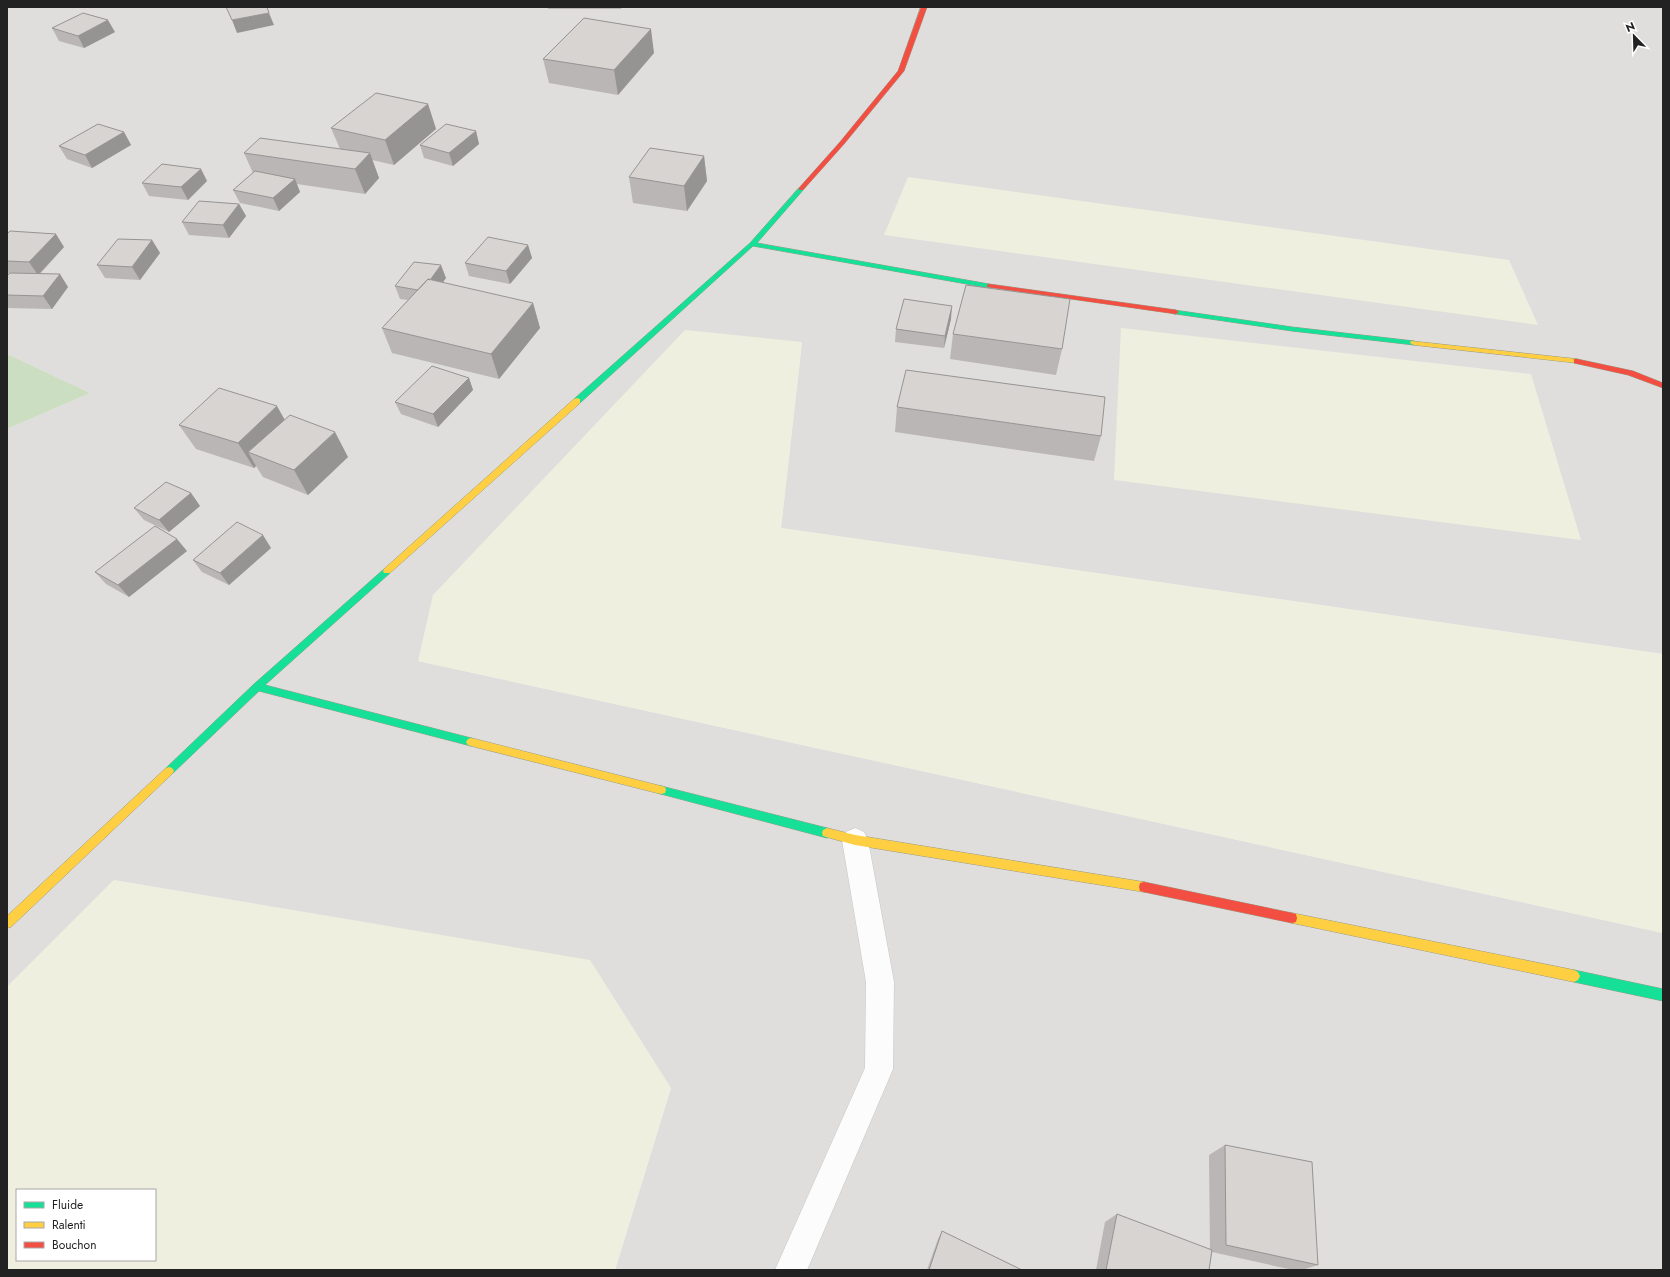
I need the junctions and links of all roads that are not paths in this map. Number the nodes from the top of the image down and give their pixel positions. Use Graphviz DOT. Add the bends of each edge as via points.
graph roads {
  1 [pos="924,7"];
  2 [pos="752,244"];
  3 [pos="1663,386"];
  4 [pos="257,687"];
  5 [pos="855,840"];
  6 [pos="7,923"];
  7 [pos="1663,995"];
  8 [pos="791,1270"];
  1 -- 2 [label="main road" via="901,71 842,143"];
  2 -- 3 [label="main road" via="963,282 1292,329 1584,362 1630,373"];
  2 -- 4 [label="main road"];
  4 -- 5 [label="main road"];
  4 -- 6 [label="main road"];
  5 -- 7 [label="main road" via="1120,882"];
  5 -- 8 [label="street" via="880,982 879,1069"];
}
